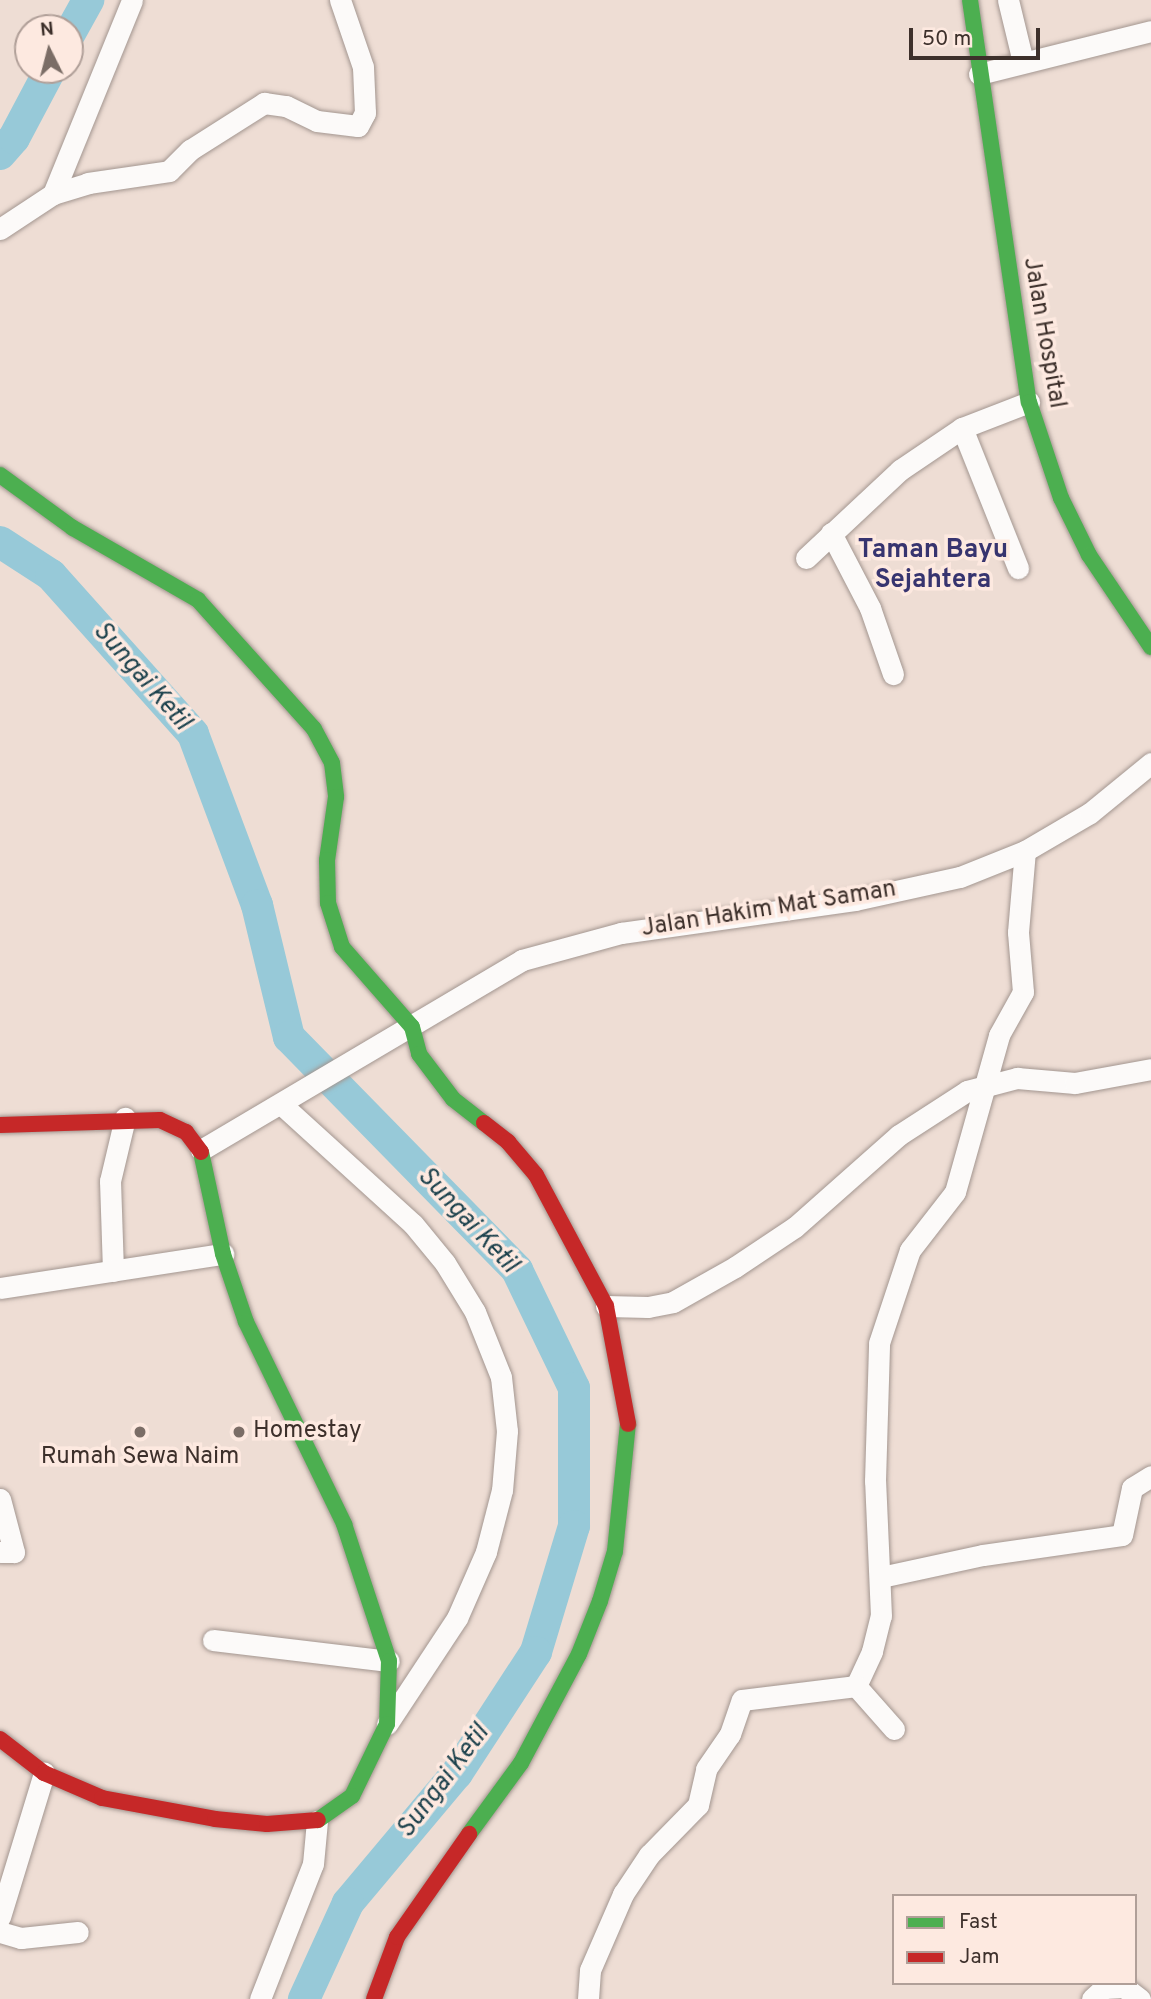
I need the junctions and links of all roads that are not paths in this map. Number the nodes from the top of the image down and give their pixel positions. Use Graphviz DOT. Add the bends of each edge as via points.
graph roads {
  1 [pos="132,0"];
  2 [pos="340,0"];
  3 [pos="970,0"];
  4 [pos="1008,0"];
  5 [pos="1151,31"];
  6 [pos="1022,58"];
  7 [pos="979,74"];
  8 [pos="53,194"];
  9 [pos="0,229"];
  10 [pos="1028,402"];
  11 [pos="962,428"];
  12 [pos="0,475"];
  13 [pos="831,533"];
  14 [pos="806,558"];
  15 [pos="1018,568"];
  16 [pos="1151,647"];
  17 [pos="893,674"];
  18 [pos="1151,763"];
  19 [pos="1025,851"];
  20 [pos="412,1027"];
  21 [pos="1151,1069"];
  22 [pos="988,1084"];
  23 [pos="281,1104"];
  24 [pos="125,1118"];
  25 [pos="0,1125"];
  26 [pos="201,1150"];
  27 [pos="223,1254"];
  28 [pos="113,1271"];
  29 [pos="0,1287"];
  30 [pos="607,1306"];
  31 [pos="1151,1476"];
  32 [pos="0,1499"];
  33 [pos="0,1552"];
  34 [pos="881,1577"];
  35 [pos="213,1640"];
  36 [pos="389,1661"];
  37 [pos="856,1686"];
  38 [pos="387,1724"];
  39 [pos="894,1729"];
  40 [pos="0,1739"];
  41 [pos="44,1773"];
  42 [pos="317,1821"];
  43 [pos="0,1917"];
  44 [pos="0,1932"];
  45 [pos="78,1932"];
  46 [pos="260,1999"];
  47 [pos="374,1999"];
  48 [pos="588,1999"];
  49 [pos="1092,1999"];
  50 [pos="1140,1999"];
  1 -- 8 [label="street"];
  2 -- 8 [label="street" via="363,67 365,113 358,126 317,121 286,106 264,103 190,150 169,171 88,183"];
  3 -- 7 [label="street, Jalan Hospital"];
  4 -- 6 [label="street"];
  5 -- 7 [label="street"];
  7 -- 10 [label="street, Jalan Hospital"];
  8 -- 9 [label="street"];
  10 -- 11 [label="street"];
  10 -- 16 [label="street, Jalan Hospital" via="1061,498 1089,555"];
  11 -- 13 [label="street" via="900,470"];
  11 -- 15 [label="street"];
  12 -- 20 [label="street" via="73,528 198,600 314,729 332,764 336,797 327,859 328,903 342,947"];
  13 -- 14 [label="street"];
  13 -- 17 [label="street" via="870,608"];
  18 -- 19 [label="street, Jalan Hakim Mat Saman" via="1090,813"];
  19 -- 20 [label="street, Jalan Hakim Mat Saman" via="960,877 856,900 657,927 556,948 522,960"];
  19 -- 22 [label="street" via="1018,932 1023,992 999,1035"];
  20 -- 23 [label="street, Jalan Hakim Mat Saman"];
  20 -- 30 [label="street" via="419,1054 453,1099 508,1142 536,1175"];
  21 -- 22 [label="street" via="1075,1083 1017,1078"];
  22 -- 30 [label="street" via="967,1091 899,1135 794,1227 725,1273 673,1302"];
  22 -- 34 [label="street" via="976,1108 956,1192 909,1250 879,1343 875,1481"];
  23 -- 26 [label="street, Jalan Hakim Mat Saman"];
  23 -- 38 [label="street" via="413,1224 445,1263 475,1312 501,1377 507,1431 503,1478 486,1552 457,1618"];
  24 -- 25 [label="street"];
  24 -- 26 [label="street" via="160,1120 186,1132"];
  24 -- 28 [label="street" via="110,1181"];
  26 -- 27 [label="street"];
  27 -- 28 [label="street"];
  27 -- 36 [label="street" via="246,1322 344,1524"];
  28 -- 29 [label="street"];
  30 -- 47 [label="street" via="629,1429 615,1551 600,1601 579,1654 521,1763 397,1937"];
  31 -- 34 [label="street" via="1132,1488 1122,1535 982,1555"];
  32 -- 33 [label="street" via="14,1552"];
  34 -- 37 [label="street" via="878,1628"];
  35 -- 36 [label="street"];
  36 -- 38 [label="street"];
  37 -- 39 [label="street"];
  37 -- 48 [label="street" via="742,1700 730,1734 706,1769 698,1805 649,1855 623,1894 590,1970"];
  38 -- 42 [label="street" via="352,1796"];
  40 -- 41 [label="street"];
  41 -- 42 [label="street" via="102,1798 144,1808 267,1824"];
  41 -- 43 [label="street"];
  42 -- 46 [label="street" via="313,1864 278,1943"];
  44 -- 45 [label="street" via="21,1938"];
  49 -- 50 [label="street" via="1104,1988 1124,1987"];
}
